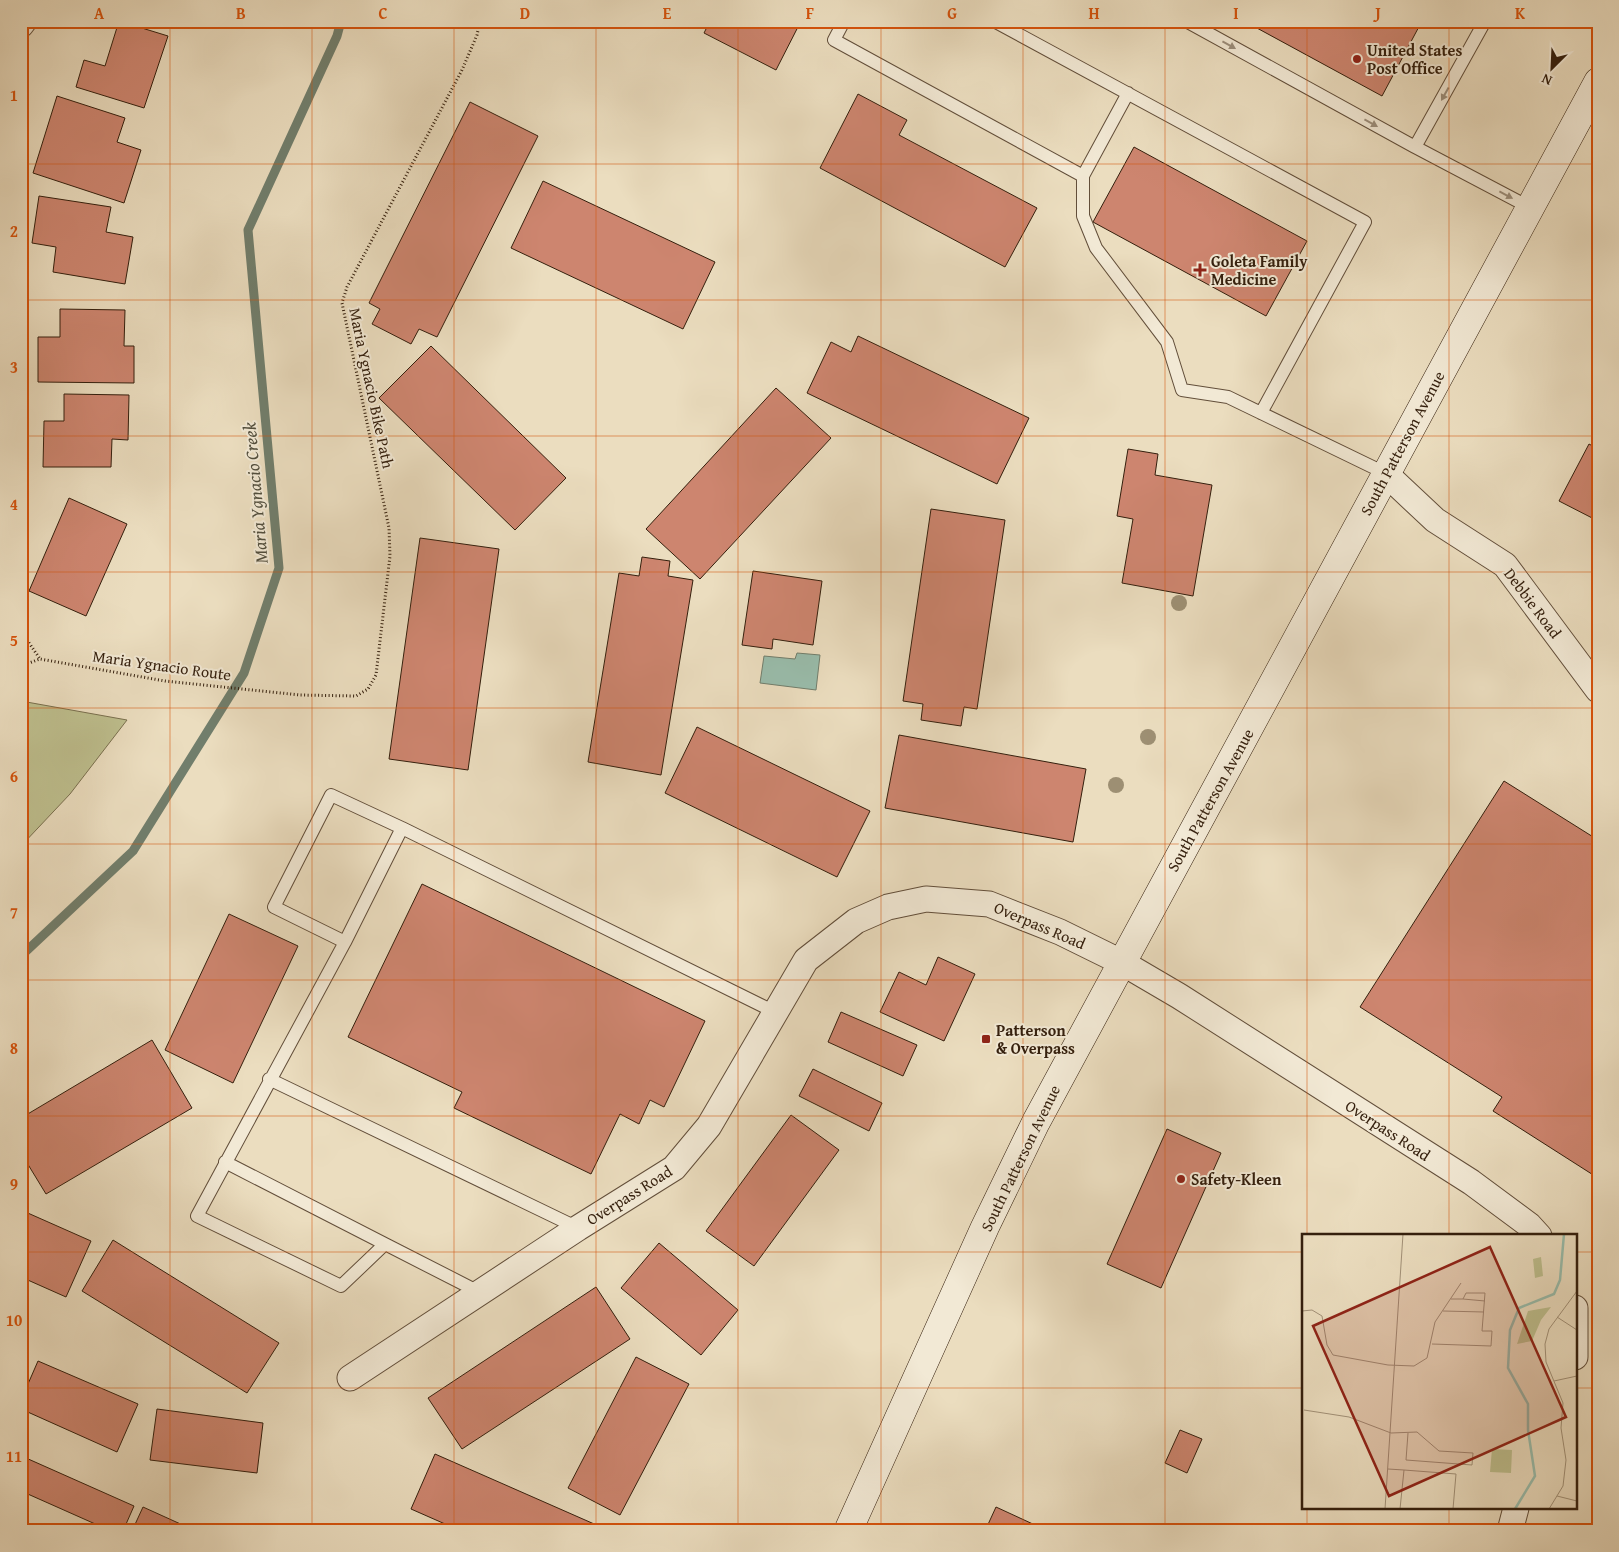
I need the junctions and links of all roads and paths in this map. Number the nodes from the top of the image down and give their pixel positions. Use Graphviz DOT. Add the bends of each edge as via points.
graph roads {
  1 [pos="24,21"];
  2 [pos="480,21"];
  3 [pos="844,21"];
  4 [pos="994,21"];
  5 [pos="1186,21"];
  6 [pos="1485,21"];
  7 [pos="21,25"];
  8 [pos="1598,82"];
  9 [pos="1128,93"];
  10 [pos="1415,147"];
  11 [pos="1083,176"];
  12 [pos="1529,207"];
  13 [pos="1261,413"];
  14 [pos="1385,473"];
  15 [pos="21,632"];
  16 [pos="40,659"];
  17 [pos="21,666"];
  18 [pos="1598,690"];
  19 [pos="300,695"];
  20 [pos="402,828"];
  21 [pos="345,942"];
  22 [pos="1122,962"];
  23 [pos="776,1012"];
  24 [pos="269,1079"];
  25 [pos="225,1162"];
  26 [pos="578,1228"];
  27 [pos="1536,1234"];
  28 [pos="385,1244"];
  29 [pos="479,1292"];
  30 [pos="350,1378"];
  31 [pos="1515,1510"];
  32 [pos="848,1531"];
  33 [pos="1510,1531"];
  1 -- 7 [label="street"];
  2 -- 19 [label="path, Maria Ygnacio Bike Path" via="462,70 347,287 342,303 389,528 390,556 376,675 368,689 356,696"];
  3 -- 11 [label="lane" via="834,40"];
  4 -- 9 [label="lane"];
  5 -- 10 [label="lane, one-way"];
  6 -- 10 [label="lane, one-way"];
  8 -- 12 [label="main road, South Patterson Avenue"];
  9 -- 11 [label="lane"];
  9 -- 13 [label="lane" via="1365,222"];
  10 -- 12 [label="lane, one-way"];
  11 -- 13 [label="lane" via="1083,216 1096,248 1167,342 1182,390 1228,396"];
  12 -- 14 [label="main road, South Patterson Avenue"];
  13 -- 14 [label="lane"];
  14 -- 18 [label="street, Debbie Road" via="1435,520 1505,565"];
  14 -- 22 [label="main road, South Patterson Avenue"];
  15 -- 16 [label="path"];
  16 -- 17 [label="path"];
  16 -- 19 [label="path, Maria Ygnacio Route" via="165,681"];
  20 -- 21 [label="lane"];
  20 -- 21 [label="lane" via="331,795 274,907"];
  20 -- 23 [label="lane"];
  21 -- 24 [label="lane"];
  22 -- 23 [label="street, Overpass Road" via="1060,932 989,904 926,899 888,907 856,921 806,960"];
  22 -- 27 [label="street, Overpass Road" via="1471,1182"];
  22 -- 32 [label="main road, South Patterson Avenue" via="1036,1122 985,1227"];
  23 -- 26 [label="street, Overpass Road" via="709,1126 674,1168"];
  24 -- 25 [label="lane"];
  24 -- 26 [label="lane"];
  25 -- 28 [label="lane"];
  25 -- 28 [label="lane" via="197,1216 341,1286"];
  26 -- 29 [label="street, Overpass Road"];
  28 -- 29 [label="lane"];
  29 -- 30 [label="street, Overpass Road"];
  31 -- 33 [label="street"];
}
